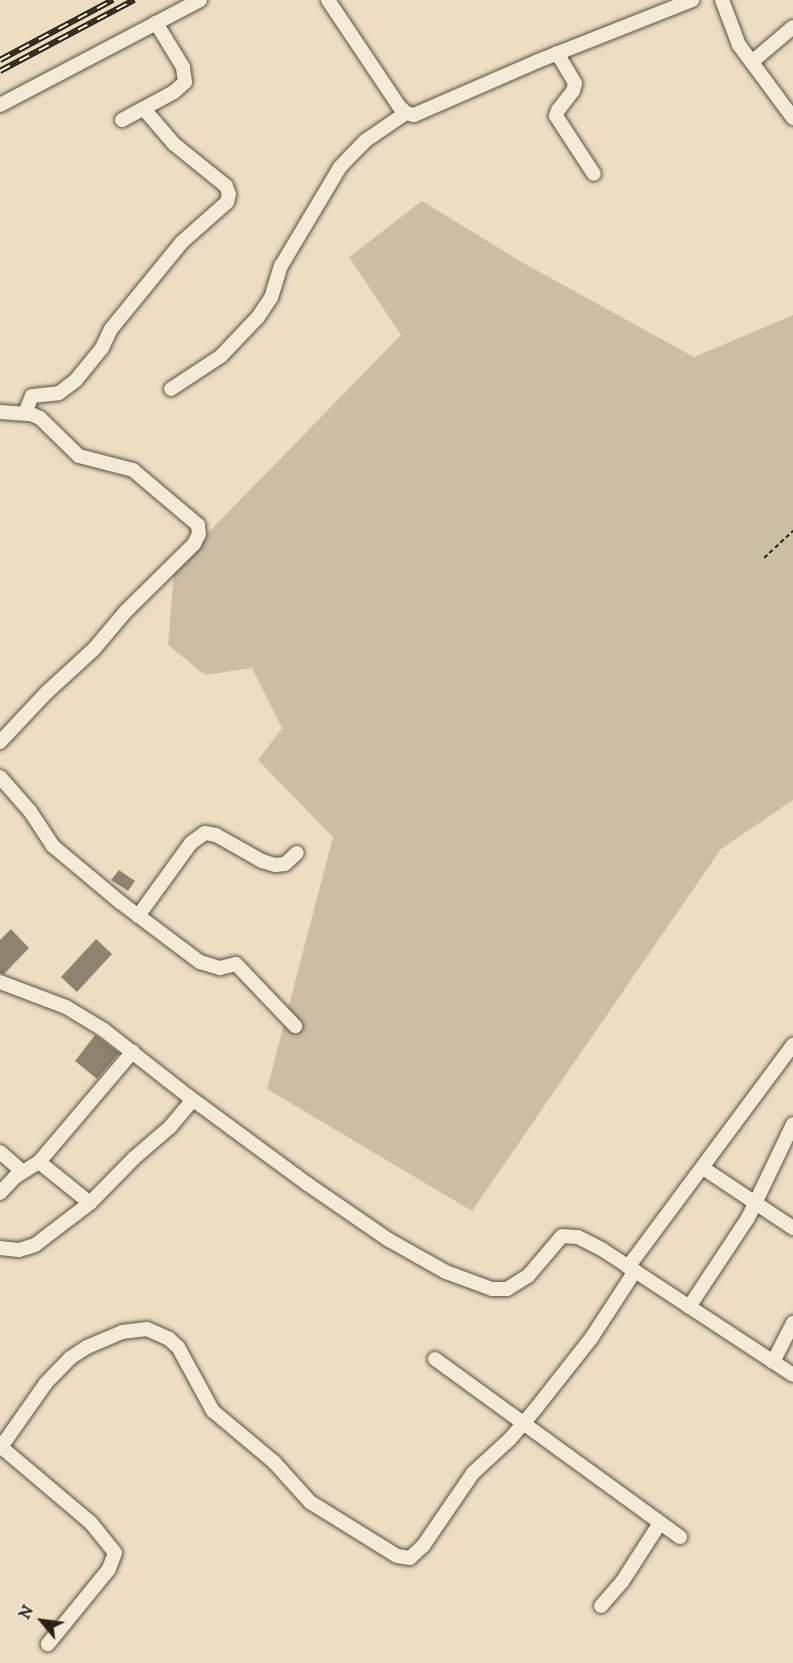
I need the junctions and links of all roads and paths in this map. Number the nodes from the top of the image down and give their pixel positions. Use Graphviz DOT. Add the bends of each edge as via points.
graph roads {
  1 [pos="200,0"];
  2 [pos="328,0"];
  3 [pos="692,0"];
  4 [pos="722,0"];
  5 [pos="156,23"];
  6 [pos="793,27"];
  7 [pos="557,53"];
  8 [pos="753,61"];
  9 [pos="0,105"];
  10 [pos="144,109"];
  11 [pos="406,113"];
  12 [pos="793,118"];
  13 [pos="122,120"];
  14 [pos="594,174"];
  15 [pos="171,389"];
  16 [pos="0,412"];
  17 [pos="25,413"];
  18 [pos="793,531"];
  19 [pos="764,558"];
  20 [pos="0,742"];
  21 [pos="0,777"];
  22 [pos="297,853"];
  23 [pos="138,916"];
  24 [pos="0,982"];
  25 [pos="295,1026"];
  26 [pos="793,1045"];
  27 [pos="133,1052"];
  28 [pos="193,1100"];
  29 [pos="793,1124"];
  30 [pos="0,1152"];
  31 [pos="39,1162"];
  32 [pos="703,1168"];
  33 [pos="22,1172"];
  34 [pos="0,1193"];
  35 [pos="90,1203"];
  36 [pos="756,1203"];
  37 [pos="793,1228"];
  38 [pos="0,1248"];
  39 [pos="632,1269"];
  40 [pos="688,1307"];
  41 [pos="793,1323"];
  42 [pos="435,1359"];
  43 [pos="773,1362"];
  44 [pos="793,1375"];
  45 [pos="523,1424"];
  46 [pos="1,1447"];
  47 [pos="660,1522"];
  48 [pos="680,1537"];
  49 [pos="601,1606"];
  50 [pos="48,1644"];
  1 -- 5 [label="street"];
  2 -- 11 [label="street"];
  3 -- 7 [label="street"];
  4 -- 8 [label="street" via="739,45"];
  5 -- 9 [label="street"];
  5 -- 10 [label="street" via="183,68 185,82 183,87"];
  6 -- 8 [label="street"];
  7 -- 11 [label="street" via="414,115"];
  7 -- 14 [label="street" via="575,84 556,116"];
  8 -- 12 [label="street"];
  10 -- 13 [label="street"];
  10 -- 17 [label="street" via="174,144 221,181 229,194 227,202 182,242 111,329 102,348 76,380 58,393 32,396"];
  11 -- 15 [label="street" via="345,160 280,266 271,298 258,317 221,356"];
  16 -- 17 [label="street"];
  17 -- 20 [label="street" via="47,423 79,456 133,470 198,525 199,534 194,544 126,611 94,649"];
  18 -- 19 [label="path"];
  21 -- 23 [label="street" via="30,811 47,839"];
  22 -- 23 [label="street" via="285,864 275,866 205,833 191,843"];
  23 -- 25 [label="street" via="200,962 220,968 236,964"];
  24 -- 27 [label="street" via="66,1007"];
  26 -- 32 [label="street"];
  27 -- 28 [label="street"];
  27 -- 31 [label="street"];
  28 -- 35 [label="street"];
  28 -- 39 [label="street" via="389,1240 465,1281 507,1289 523,1280 552,1245 568,1235 589,1242"];
  29 -- 36 [label="street"];
  30 -- 33 [label="street"];
  31 -- 33 [label="street"];
  31 -- 35 [label="street"];
  32 -- 36 [label="street"];
  32 -- 39 [label="street"];
  33 -- 34 [label="street"];
  35 -- 38 [label="street" via="29,1248"];
  36 -- 37 [label="street"];
  36 -- 40 [label="street"];
  39 -- 40 [label="street"];
  39 -- 45 [label="street" via="592,1337"];
  40 -- 43 [label="street"];
  41 -- 43 [label="street"];
  42 -- 45 [label="street"];
  43 -- 44 [label="street"];
  45 -- 46 [label="street" via="473,1473 423,1546 410,1558 398,1556 310,1502 274,1462 213,1411 178,1347 147,1329 122,1332 70,1358 46,1383"];
  45 -- 47 [label="street"];
  46 -- 50 [label="street" via="91,1523 115,1553 109,1569"];
  47 -- 48 [label="street"];
  47 -- 49 [label="street" via="622,1582"];
}
